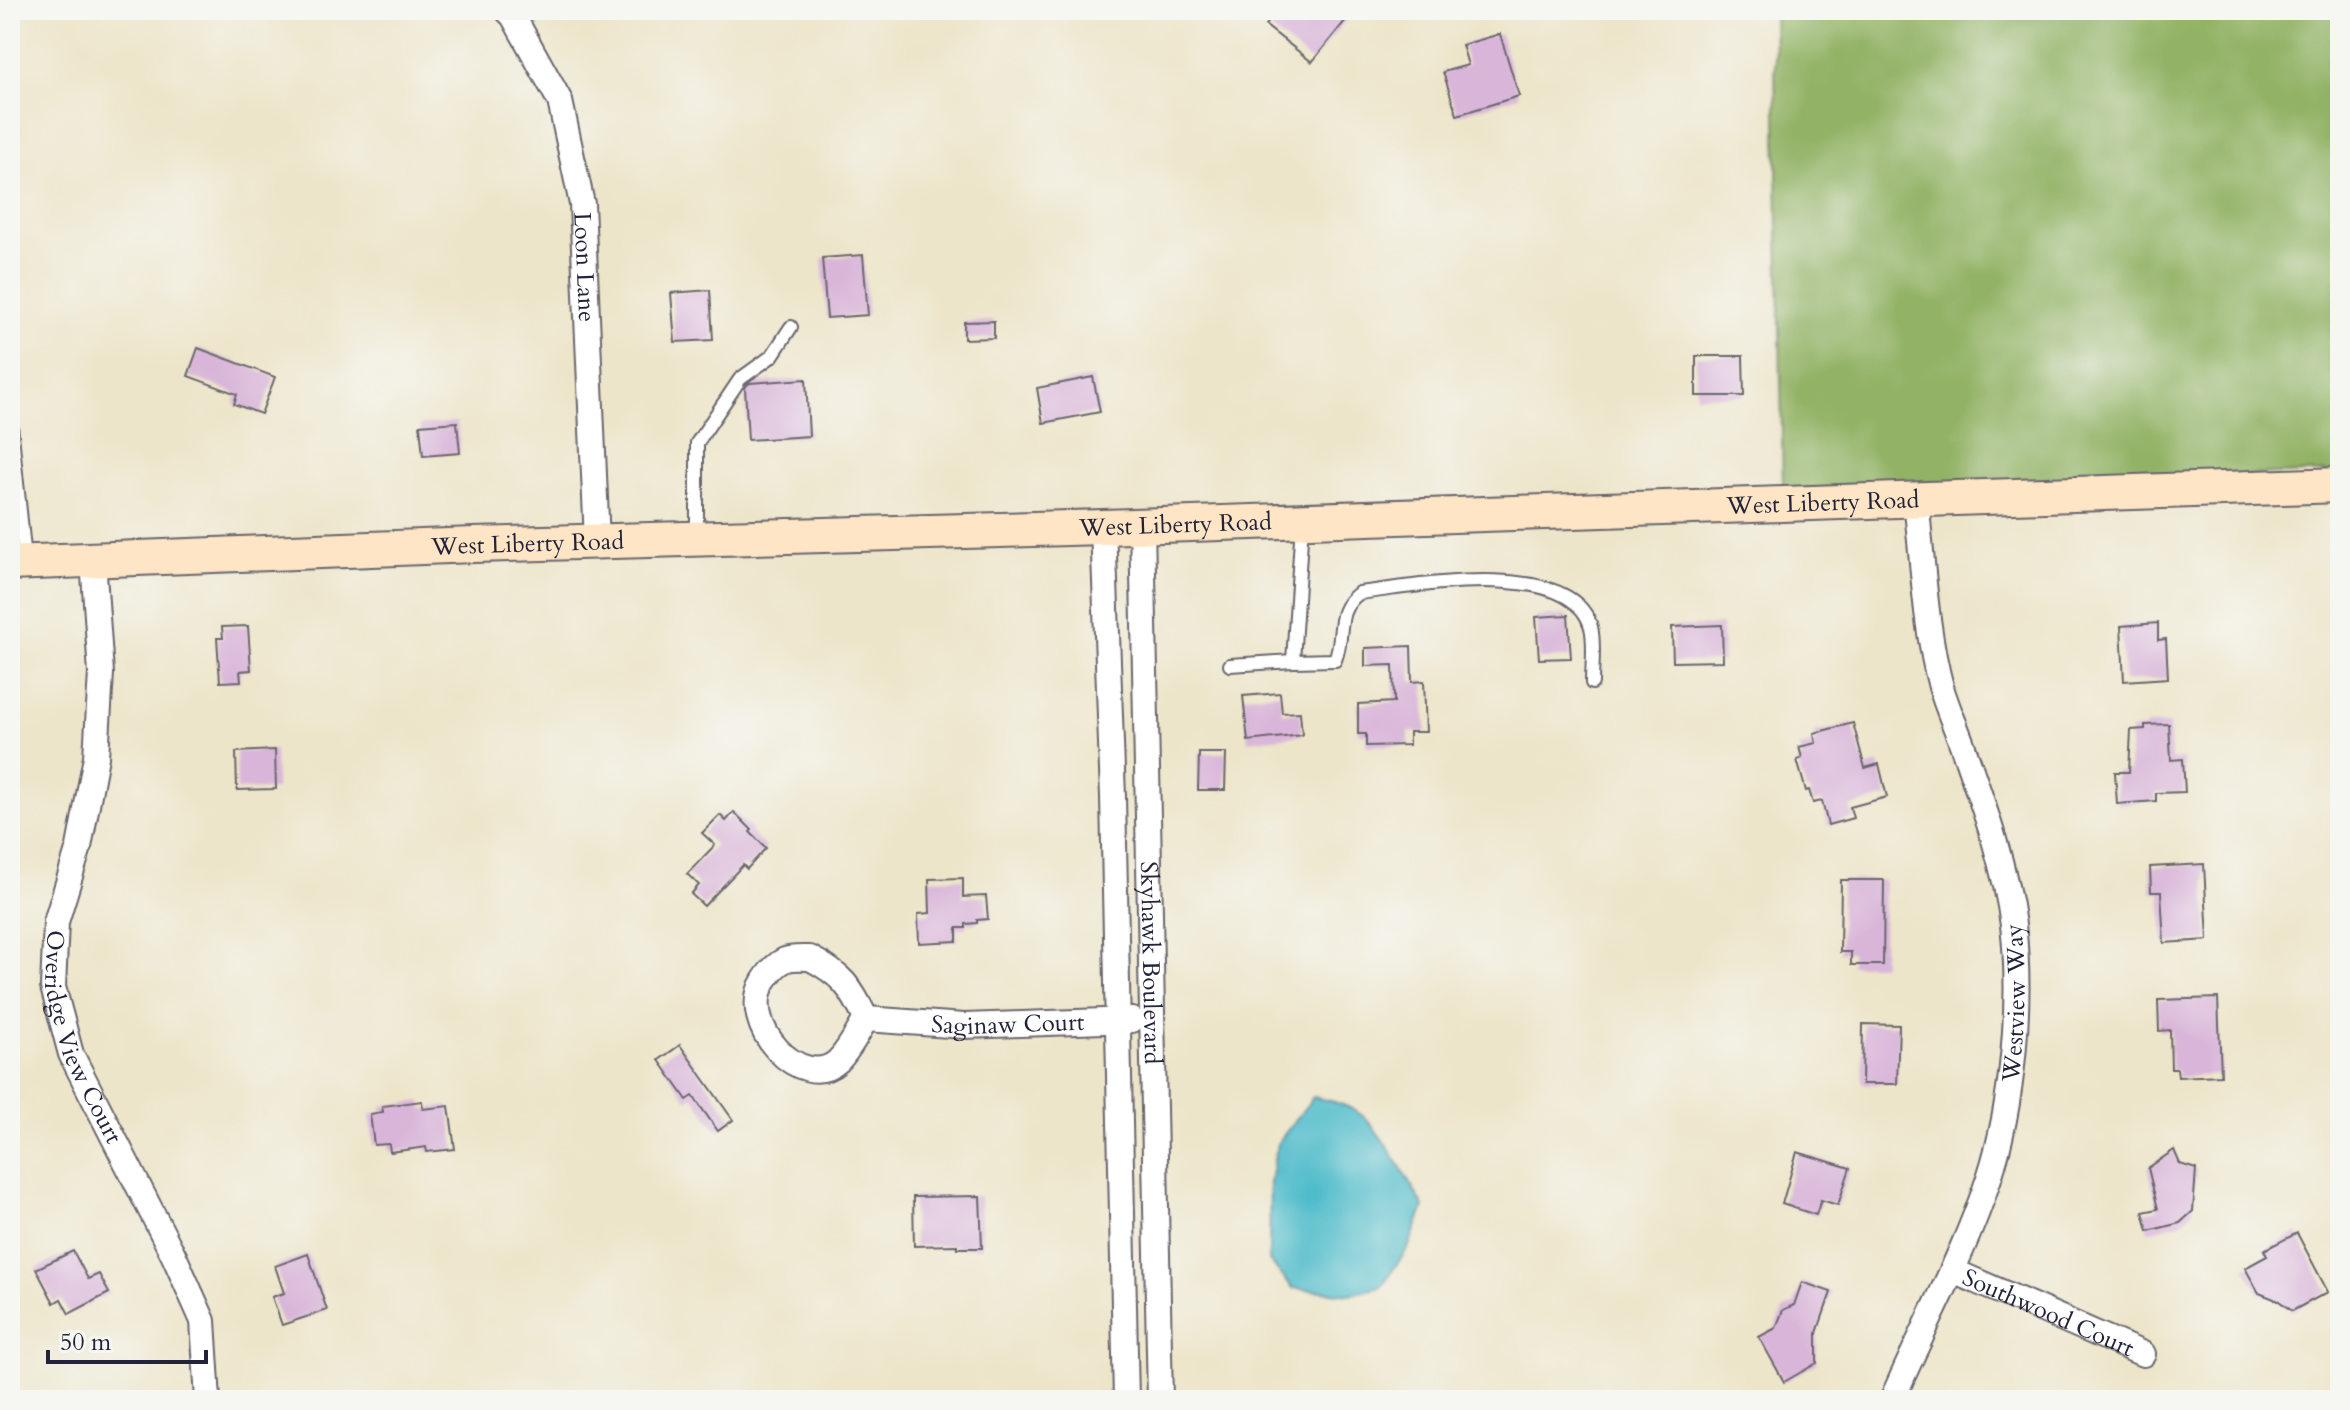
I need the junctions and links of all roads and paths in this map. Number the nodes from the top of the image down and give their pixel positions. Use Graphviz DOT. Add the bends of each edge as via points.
graph roads {
  1 [pos="507,10"];
  2 [pos="791,327"];
  3 [pos="10,416"];
  4 [pos="2340,485"];
  5 [pos="1916,501"];
  6 [pos="1303,520"];
  7 [pos="1142,525"];
  8 [pos="1103,527"];
  9 [pos="697,538"];
  10 [pos="597,542"];
  11 [pos="93,560"];
  12 [pos="18,562"];
  13 [pos="1293,661"];
  14 [pos="1230,665"];
  15 [pos="1592,683"];
  16 [pos="866,1019"];
  17 [pos="1116,1020"];
  18 [pos="1151,1020"];
  19 [pos="1953,1271"];
  20 [pos="2143,1354"];
  21 [pos="208,1400"];
  22 [pos="1126,1400"];
  23 [pos="1160,1400"];
  24 [pos="1892,1400"];
  1 -- 10 [label="street, Loon Lane" via="560,101 582,204"];
  2 -- 9 [label="lane" via="772,356 740,379 697,443"];
  3 -- 12 [label="lane"];
  4 -- 5 [label="main road, West Liberty Road"];
  5 -- 6 [label="main road, West Liberty Road"];
  5 -- 19 [label="street, Westview Way" via="1941,687 2002,869 2013,927 2012,1064 1989,1177"];
  6 -- 7 [label="main road, West Liberty Road"];
  6 -- 13 [label="lane"];
  7 -- 8 [label="main road, West Liberty Road"];
  7 -- 18 [label="street, Skyhawk Boulevard"];
  8 -- 9 [label="main road, West Liberty Road"];
  8 -- 17 [label="street, Skyhawk Boulevard"];
  9 -- 10 [label="main road, West Liberty Road"];
  10 -- 11 [label="main road, West Liberty Road"];
  11 -- 12 [label="main road, West Liberty Road"];
  11 -- 21 [label="street, Overidge View Court" via="101,673 96,757 79,847 56,922 53,987 71,1054 203,1321"];
  13 -- 14 [label="lane"];
  13 -- 15 [label="lane" via="1335,660 1341,616 1346,603 1359,593 1489,579 1533,585 1566,596 1581,608 1591,627"];
  16 -- 16 [label="street" via="853,990 810,958 786,959 770,971 758,991 759,1020 769,1043 795,1064 818,1068 837,1062"];
  16 -- 17 [label="street, Saginaw Court" via="964,1026"];
  17 -- 18 [label="street, Saginaw Court"];
  17 -- 22 [label="street, Skyhawk Boulevard"];
  18 -- 23 [label="street, Skyhawk Boulevard"];
  19 -- 20 [label="street, Southwood Court"];
  19 -- 24 [label="street, Westview Way"];
}
